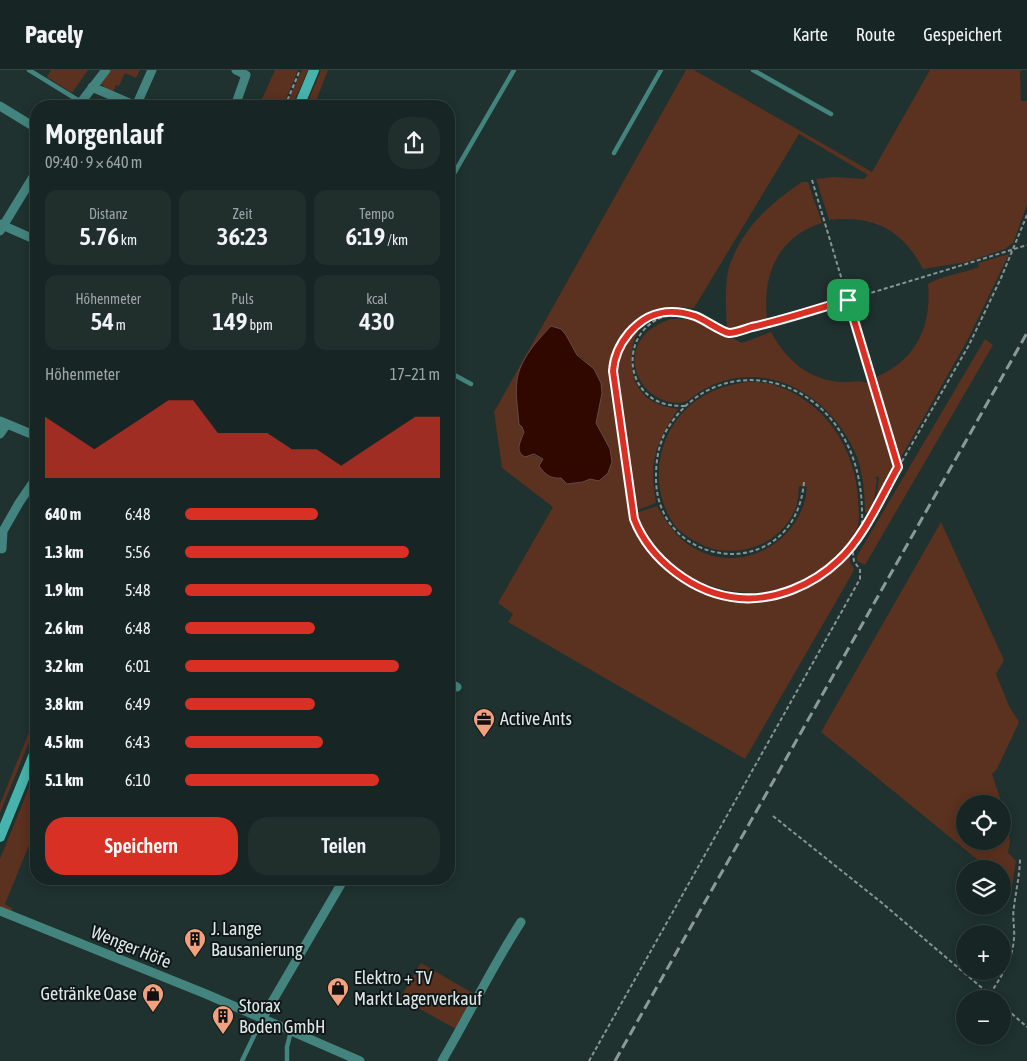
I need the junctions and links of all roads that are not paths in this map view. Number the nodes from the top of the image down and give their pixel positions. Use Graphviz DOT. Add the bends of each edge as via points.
graph roads {
  1 [pos="29,70"];
  2 [pos="106,70"];
  3 [pos="152,70"];
  4 [pos="236,70"];
  5 [pos="314,70"];
  6 [pos="514,70"];
  7 [pos="661,70"];
  8 [pos="753,70"];
  9 [pos="92,87"];
  10 [pos="74,100"];
  11 [pos="83,100"];
  12 [pos="123,100"];
  13 [pos="140,100"];
  14 [pos="237,100"];
  15 [pos="302,100"];
  16 [pos="0,106"];
  17 [pos="831,114"];
  18 [pos="30,124"];
  19 [pos="614,153"];
  20 [pos="455,172"];
  21 [pos="30,181"];
  22 [pos="1,227"];
  23 [pos="30,238"];
  24 [pos="455,375"];
  25 [pos="471,384"];
  26 [pos="3,423"];
  27 [pos="0,434"];
  28 [pos="30,434"];
  29 [pos="30,487"];
  30 [pos="2,549"];
  31 [pos="30,764"];
  32 [pos="0,837"];
  33 [pos="340,885"];
  34 [pos="0,912"];
  35 [pos="521,922"];
  36 [pos="262,1018"];
  37 [pos="291,1031"];
  38 [pos="242,1061"];
  39 [pos="287,1061"];
  40 [pos="360,1061"];
  41 [pos="442,1061"];
  1 -- 10 [label="lane"];
  2 -- 9 [label="street"];
  3 -- 13 [label="street"];
  4 -- 14 [label="street" via="246,75"];
  5 -- 15 [label="main road"];
  6 -- 20 [label="lane"];
  7 -- 19 [label="lane"];
  8 -- 17 [label="lane"];
  9 -- 11 [label="street"];
  9 -- 12 [label="street"];
  16 -- 18 [label="street"];
  21 -- 22 [label="street"];
  22 -- 23 [label="street"];
  24 -- 25 [label="lane"];
  26 -- 27 [label="street"];
  26 -- 28 [label="street"];
  29 -- 30 [label="street" via="3,531"];
  31 -- 32 [label="main road"];
  33 -- 36 [label="street"];
  34 -- 36 [label="street, Wenger Höfe"];
  35 -- 41 [label="street"];
  36 -- 37 [label="street, Wenger Höfe"];
  36 -- 38 [label="lane"];
  37 -- 39 [label="lane"];
  37 -- 40 [label="street, Wenger Höfe"];
}
